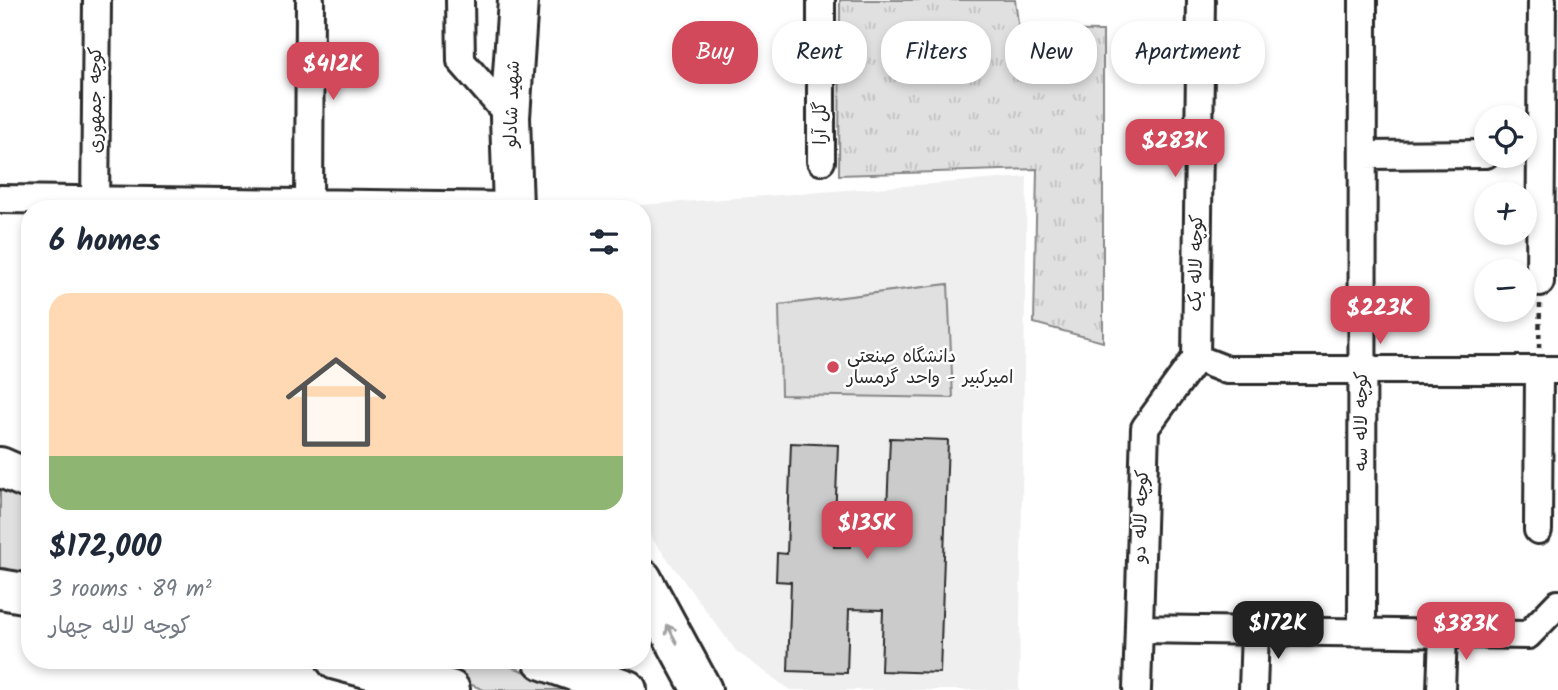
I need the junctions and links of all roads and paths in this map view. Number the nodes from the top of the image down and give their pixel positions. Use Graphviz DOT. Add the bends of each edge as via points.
graph roads {
  1 [pos="97,0"];
  2 [pos="310,0"];
  3 [pos="460,0"];
  4 [pos="517,0"];
  5 [pos="821,0"];
  6 [pos="1201,0"];
  7 [pos="1363,0"];
  8 [pos="1542,0"];
  9 [pos="1535,105"];
  10 [pos="510,117"];
  11 [pos="1474,154"];
  12 [pos="1363,155"];
  13 [pos="821,161"];
  14 [pos="1533,168"];
  15 [pos="0,198"];
  16 [pos="32,200"];
  17 [pos="95,200"];
  18 [pos="309,200"];
  19 [pos="513,200"];
  20 [pos="1540,282"];
  21 [pos="1196,358"];
  22 [pos="1363,370"];
  23 [pos="1548,370"];
  24 [pos="0,467"];
  25 [pos="21,476"];
  26 [pos="1538,530"];
  27 [pos="0,589"];
  28 [pos="21,592"];
  29 [pos="651,596"];
  30 [pos="1558,604"];
  31 [pos="1139,629"];
  32 [pos="1255,631"];
  33 [pos="1362,632"];
  34 [pos="1443,634"];
  35 [pos="370,669"];
  36 [pos="568,669"];
  37 [pos="450,690"];
  38 [pos="628,690"];
  39 [pos="702,690"];
  40 [pos="1137,690"];
  41 [pos="1254,690"];
  42 [pos="1441,690"];
  1 -- 17 [label="street, کوچه جمهوری"];
  2 -- 18 [label="street"];
  3 -- 10 [label="street" via="461,61"];
  4 -- 10 [label="street, شهید شادلو"];
  5 -- 13 [label="street, گل آرا"];
  6 -- 21 [label="street, کوچه لاله یک"];
  7 -- 12 [label="street, کوچه لاله سه"];
  8 -- 9 [label="street"];
  10 -- 19 [label="street, شهید شادلو"];
  11 -- 12 [label="street"];
  12 -- 22 [label="street, کوچه لاله سه"];
  14 -- 20 [label="street"];
  15 -- 16 [label="street"];
  20 -- 23 [label="path"];
  21 -- 22 [label="street" via="1227,370"];
  21 -- 31 [label="street, کوچه لاله دو" via="1145,428"];
  22 -- 23 [label="street"];
  22 -- 33 [label="street, کوچه لاله سه"];
  23 -- 26 [label="street"];
  24 -- 25 [label="street"];
  27 -- 28 [label="street"];
  39 -- 29 [label="street, one-way"];
  30 -- 34 [label="street" via="1528,635"];
  31 -- 32 [label="street"];
  31 -- 40 [label="street, کوچه لاله دو"];
  32 -- 33 [label="street"];
  32 -- 41 [label="street"];
  33 -- 34 [label="street"];
  34 -- 42 [label="street"];
  35 -- 37 [label="street"];
  36 -- 38 [label="street"];
}
